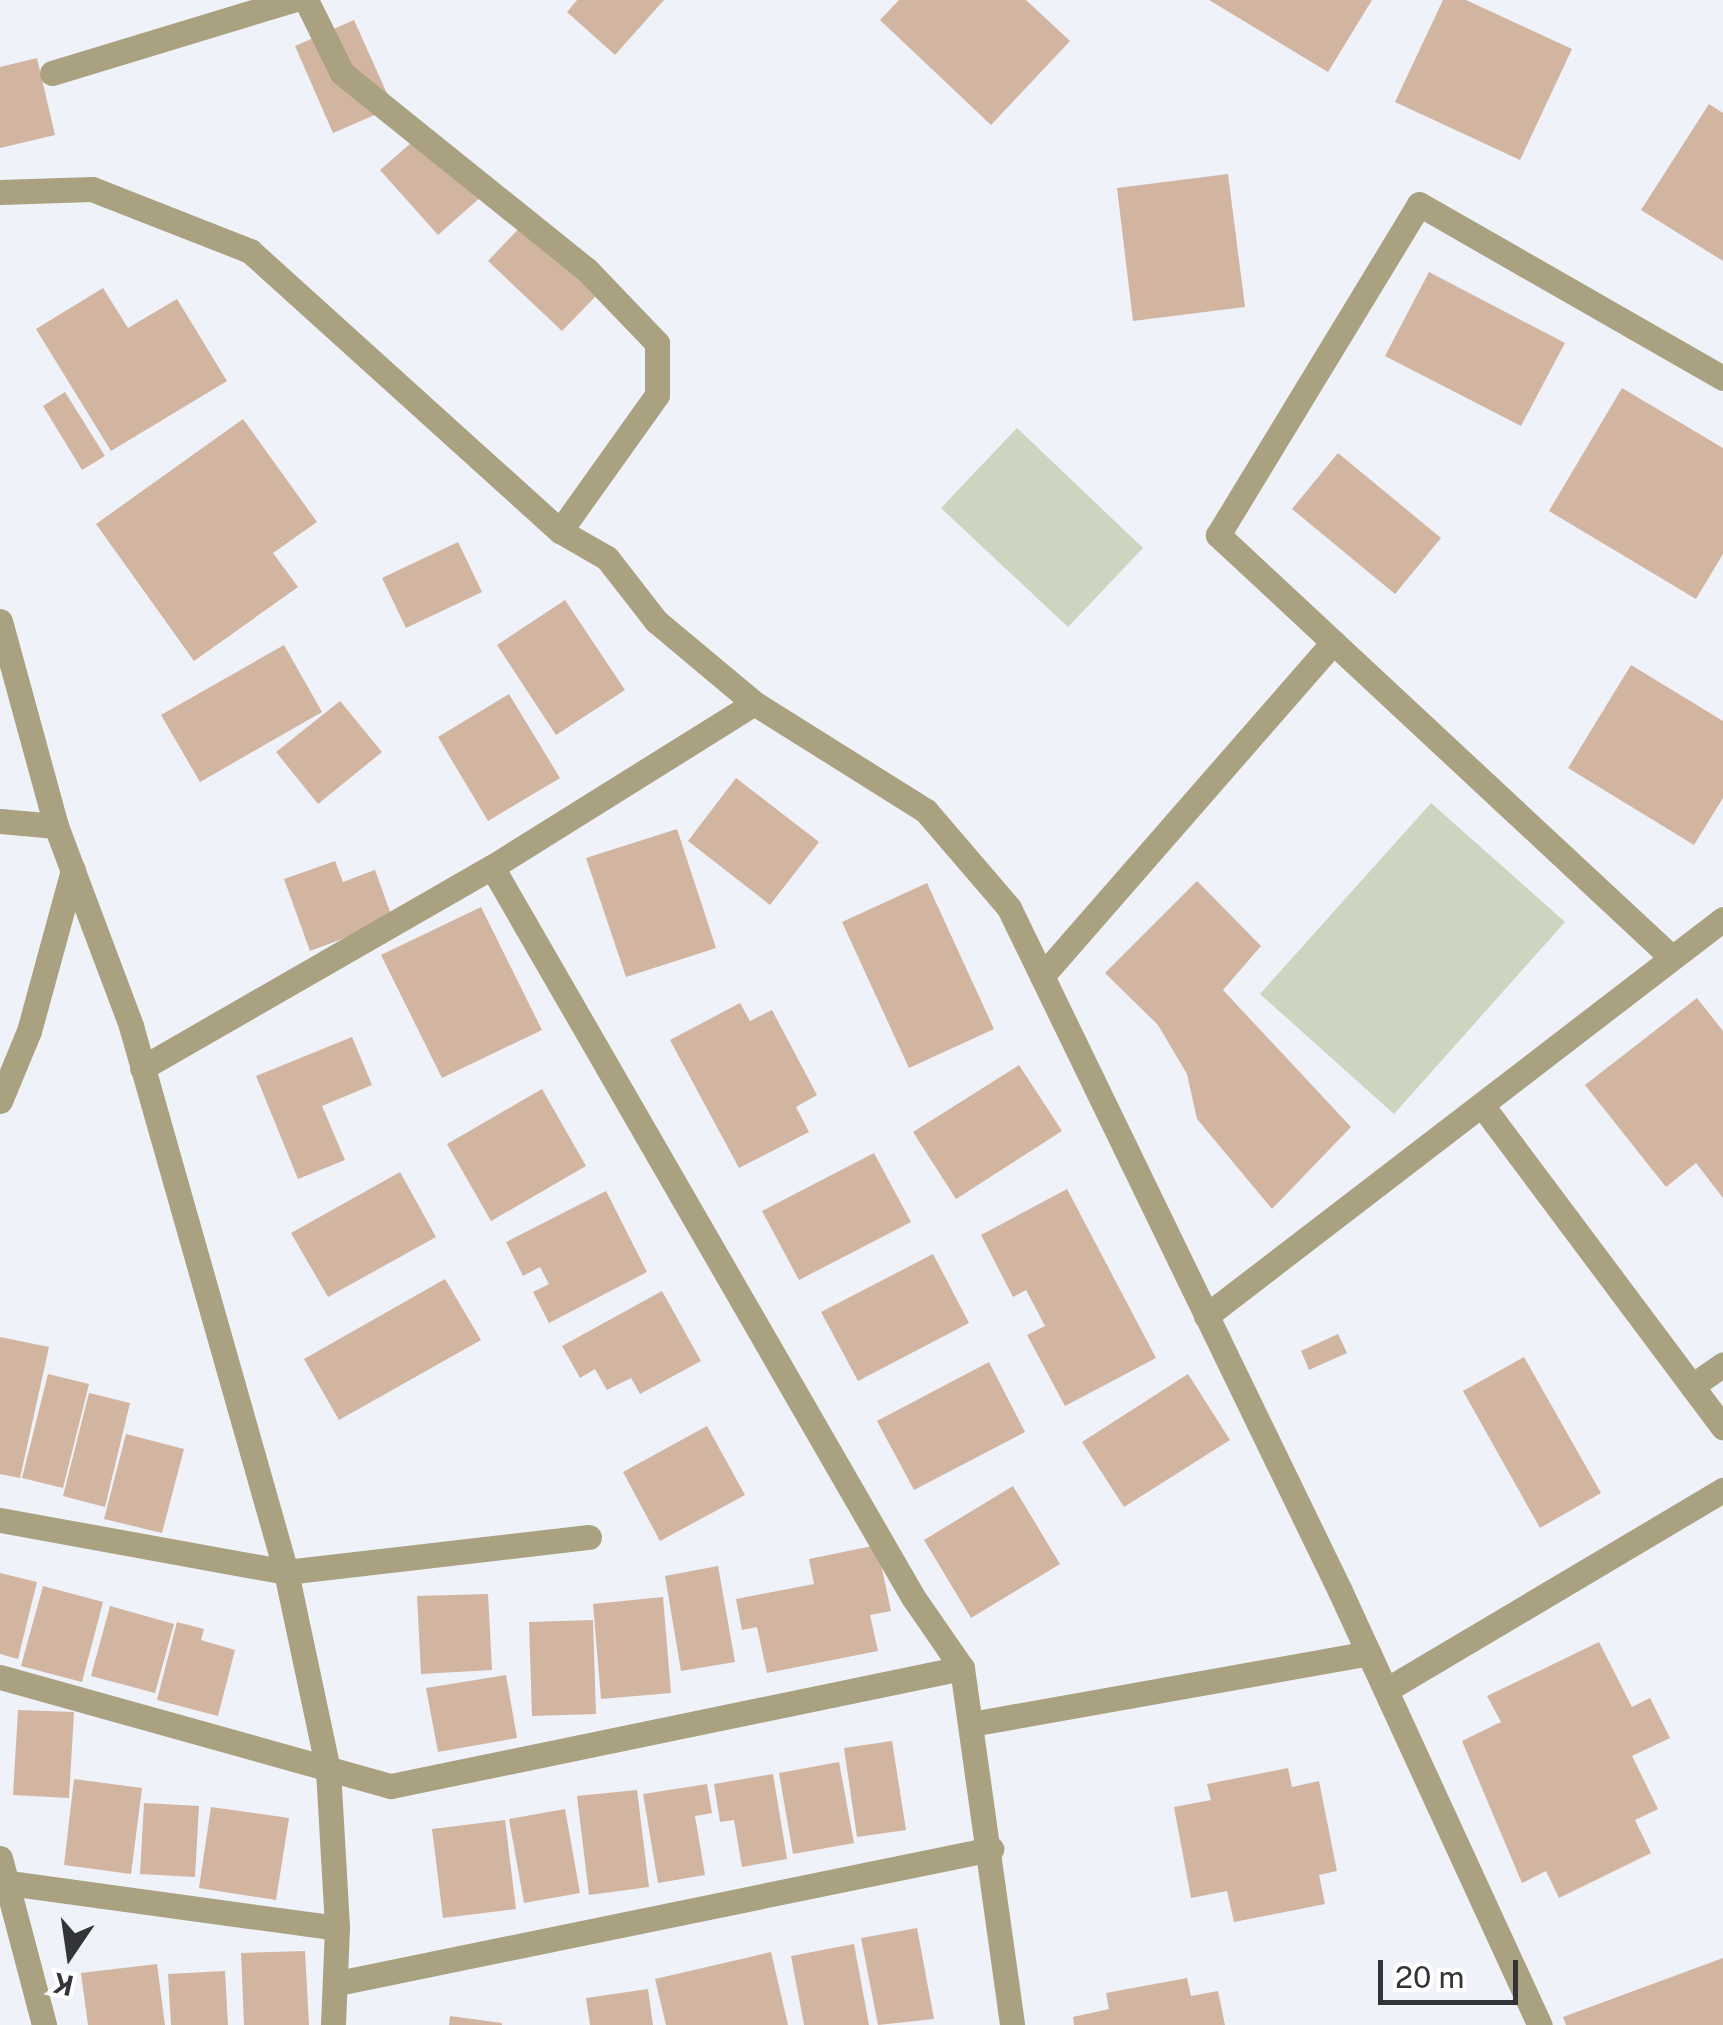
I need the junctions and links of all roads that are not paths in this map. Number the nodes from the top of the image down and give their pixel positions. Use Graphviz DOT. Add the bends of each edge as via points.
graph roads {
  1 [pos="292,0"];
  2 [pos="306,0"];
  3 [pos="52,73"];
  4 [pos="0,192"];
  5 [pos="1723,378"];
  6 [pos="560,531"];
  7 [pos="0,621"];
  8 [pos="1333,642"];
  9 [pos="754,703"];
  10 [pos="0,820"];
  11 [pos="56,826"];
  12 [pos="492,867"];
  13 [pos="73,870"];
  14 [pos="1723,919"];
  15 [pos="1670,956"];
  16 [pos="1042,976"];
  17 [pos="142,1068"];
  18 [pos="0,1101"];
  19 [pos="1484,1108"];
  20 [pos="1206,1316"];
  21 [pos="1723,1364"];
  22 [pos="1692,1386"];
  23 [pos="1723,1428"];
  24 [pos="1723,1490"];
  25 [pos="0,1520"];
  26 [pos="589,1537"];
  27 [pos="286,1572"];
  28 [pos="1369,1653"];
  29 [pos="962,1668"];
  30 [pos="0,1677"];
  31 [pos="1386,1690"];
  32 [pos="971,1724"];
  33 [pos="328,1770"];
  34 [pos="991,1849"];
  35 [pos="0,1858"];
  36 [pos="9,1883"];
  37 [pos="337,1928"];
  38 [pos="338,1982"];
  39 [pos="44,2025"];
  40 [pos="332,2025"];
  41 [pos="1012,2025"];
  42 [pos="1540,2025"];
  1 -- 3 [label="street"];
  2 -- 6 [label="street" via="342,73 587,270 657,343 657,396"];
  4 -- 6 [label="street" via="92,189 250,250"];
  5 -- 8 [label="street" via="1419,204 1218,535"];
  6 -- 9 [label="street" via="608,558 656,621"];
  7 -- 11 [label="street"];
  8 -- 15 [label="street"];
  8 -- 16 [label="street"];
  9 -- 12 [label="street"];
  9 -- 16 [label="street" via="926,811 1009,908"];
  10 -- 11 [label="street"];
  11 -- 13 [label="street"];
  12 -- 17 [label="street"];
  12 -- 29 [label="street" via="913,1597"];
  13 -- 17 [label="street"];
  13 -- 18 [label="street" via="29,1031"];
  14 -- 15 [label="street"];
  15 -- 19 [label="street"];
  16 -- 20 [label="street"];
  17 -- 27 [label="street"];
  19 -- 20 [label="street"];
  19 -- 22 [label="street"];
  20 -- 28 [label="street"];
  21 -- 22 [label="street"];
  22 -- 23 [label="street"];
  24 -- 31 [label="street"];
  25 -- 27 [label="street"];
  26 -- 27 [label="street"];
  27 -- 33 [label="street"];
  28 -- 31 [label="street"];
  28 -- 32 [label="street"];
  29 -- 32 [label="street"];
  29 -- 33 [label="street" via="391,1786"];
  30 -- 33 [label="street"];
  31 -- 42 [label="street"];
  32 -- 34 [label="street"];
  33 -- 37 [label="street"];
  34 -- 38 [label="street"];
  34 -- 41 [label="street"];
  35 -- 36 [label="street"];
  36 -- 37 [label="street"];
  36 -- 39 [label="street"];
  37 -- 38 [label="street"];
  38 -- 40 [label="street"];
}
